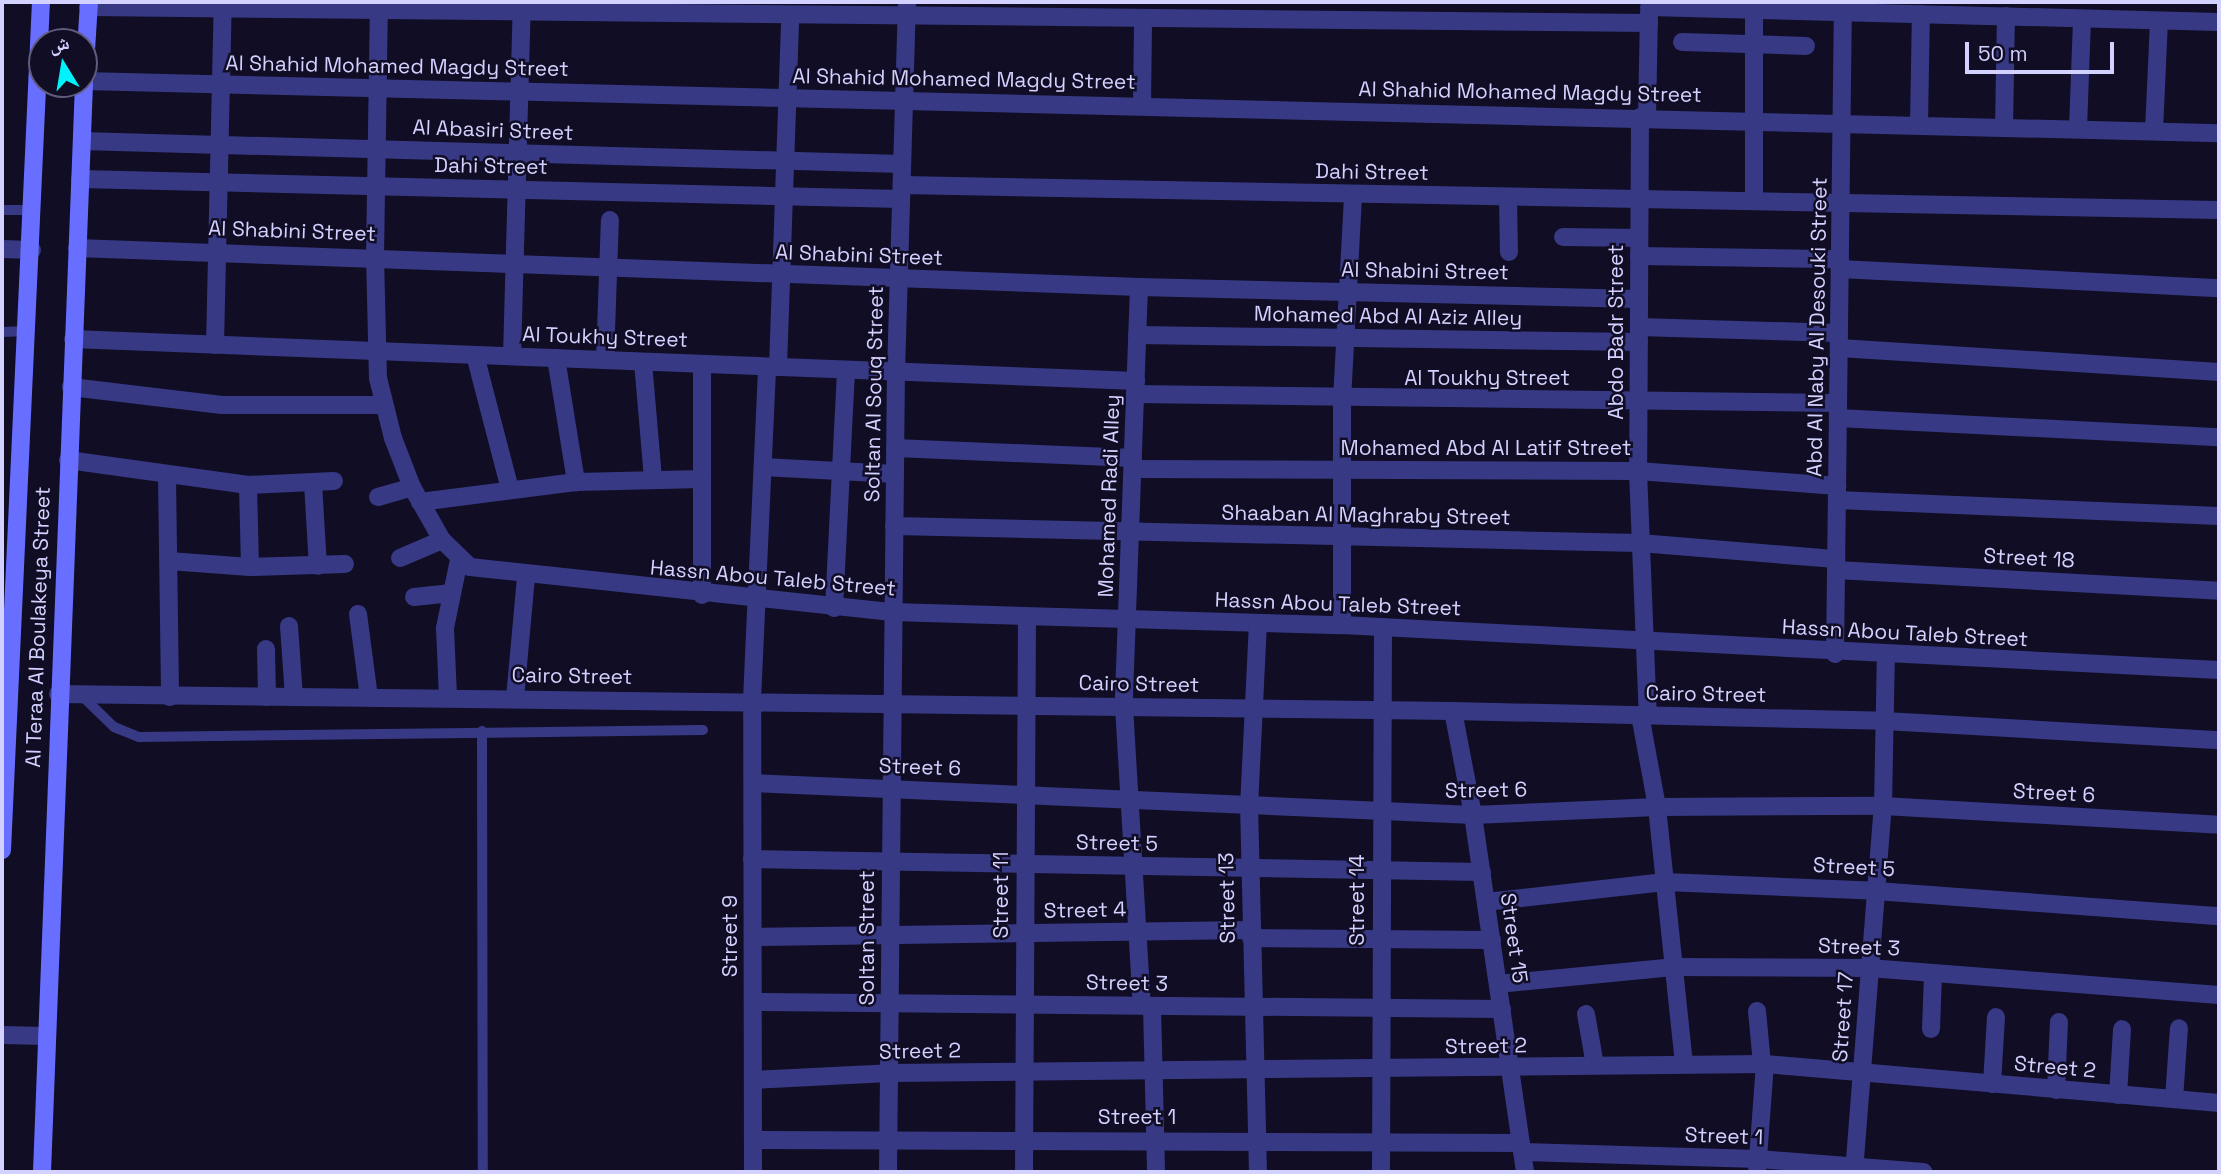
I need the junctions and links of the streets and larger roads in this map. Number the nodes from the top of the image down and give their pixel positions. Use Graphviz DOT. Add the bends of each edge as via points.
graph roads {
  1 [pos="41,2"];
  2 [pos="88,4"];
  3 [pos="223,6"];
  4 [pos="1754,6"];
  5 [pos="379,7"];
  6 [pos="1843,7"];
  7 [pos="522,8"];
  8 [pos="906,9"];
  9 [pos="2046,10"];
  10 [pos="1649,11"];
  11 [pos="1921,14"];
  12 [pos="790,15"];
  13 [pos="2006,16"];
  14 [pos="1143,18"];
  15 [pos="2082,19"];
  16 [pos="2159,20"];
  17 [pos="2219,22"];
  18 [pos="87,28"];
  19 [pos="1682,43"];
  20 [pos="1754,45"];
  21 [pos="1806,46"];
  22 [pos="98,82"];
  23 [pos="221,85"];
  24 [pos="377,88"];
  25 [pos="519,91"];
  26 [pos="787,97"];
  27 [pos="83,98"];
  28 [pos="904,100"];
  29 [pos="1142,105"];
  30 [pos="1643,117"];
  31 [pos="1754,120"];
  32 [pos="1842,122"];
  33 [pos="1919,124"];
  34 [pos="2004,127"];
  35 [pos="2078,129"];
  36 [pos="2154,131"];
  37 [pos="2219,133"];
  38 [pos="82,141"];
  39 [pos="220,145"];
  40 [pos="376,149"];
  41 [pos="517,153"];
  42 [pos="785,161"];
  43 [pos="902,164"];
  44 [pos="80,179"];
  45 [pos="219,182"];
  46 [pos="376,186"];
  47 [pos="516,190"];
  48 [pos="901,192"];
  49 [pos="1353,194"];
  50 [pos="784,196"];
  51 [pos="1508,197"];
  52 [pos="1640,198"];
  53 [pos="1754,200"];
  54 [pos="1841,202"];
  55 [pos="2219,210"];
  56 [pos="610,220"];
  57 [pos="1563,237"];
  58 [pos="1639,247"];
  59 [pos="77,248"];
  60 [pos="2,249"];
  61 [pos="32,250"];
  62 [pos="217,252"];
  63 [pos="1509,252"];
  64 [pos="374,256"];
  65 [pos="514,261"];
  66 [pos="1840,264"];
  67 [pos="607,265"];
  68 [pos="781,275"];
  69 [pos="899,279"];
  70 [pos="1139,287"];
  71 [pos="2219,288"];
  72 [pos="1346,292"];
  73 [pos="1639,299"];
  74 [pos="1138,335"];
  75 [pos="1639,335"];
  76 [pos="73,339"];
  77 [pos="1344,339"];
  78 [pos="1839,340"];
  79 [pos="215,345"];
  80 [pos="375,351"];
  81 [pos="475,355"];
  82 [pos="512,356"];
  83 [pos="556,358"];
  84 [pos="606,360"];
  85 [pos="643,362"];
  86 [pos="702,364"];
  87 [pos="772,367"];
  88 [pos="846,370"];
  89 [pos="896,372"];
  90 [pos="2219,372"];
  91 [pos="71,387"];
  92 [pos="1136,388"];
  93 [pos="1342,400"];
  94 [pos="1638,402"];
  95 [pos="384,405"];
  96 [pos="1838,411"];
  97 [pos="2219,437"];
  98 [pos="895,449"];
  99 [pos="68,460"];
  100 [pos="1133,464"];
  101 [pos="763,467"];
  102 [pos="1340,470"];
  103 [pos="841,471"];
  104 [pos="1638,471"];
  105 [pos="895,474"];
  106 [pos="167,477"];
  107 [pos="653,478"];
  108 [pos="702,479"];
  109 [pos="334,481"];
  110 [pos="576,482"];
  111 [pos="313,483"];
  112 [pos="248,485"];
  113 [pos="510,489"];
  114 [pos="1837,493"];
  115 [pos="416,495"];
  116 [pos="378,497"];
  117 [pos="2219,516"];
  118 [pos="894,526"];
  119 [pos="1131,533"];
  120 [pos="1340,537"];
  121 [pos="442,540"];
  122 [pos="1640,543"];
  123 [pos="400,558"];
  124 [pos="459,560"];
  125 [pos="169,561"];
  126 [pos="345,564"];
  127 [pos="1836,565"];
  128 [pos="318,566"];
  129 [pos="250,567"];
  130 [pos="526,576"];
  131 [pos="2219,591"];
  132 [pos="450,593"];
  133 [pos="702,595"];
  134 [pos="414,597"];
  135 [pos="757,601"];
  136 [pos="834,608"];
  137 [pos="893,612"];
  138 [pos="358,614"];
  139 [pos="1027,619"];
  140 [pos="1128,620"];
  141 [pos="1258,623"];
  142 [pos="1342,625"];
  143 [pos="289,626"];
  144 [pos="1383,627"];
  145 [pos="1645,639"];
  146 [pos="266,649"];
  147 [pos="1835,654"];
  148 [pos="1886,656"];
  149 [pos="2219,670"];
  150 [pos="58,694"];
  151 [pos="170,696"];
  152 [pos="267,697"];
  153 [pos="294,697"];
  154 [pos="369,697"];
  155 [pos="448,697"];
  156 [pos="515,698"];
  157 [pos="752,700"];
  158 [pos="892,704"];
  159 [pos="1024,705"];
  160 [pos="1124,706"];
  161 [pos="1251,708"];
  162 [pos="1379,710"];
  163 [pos="1452,711"];
  164 [pos="1644,715"];
  165 [pos="1885,720"];
  166 [pos="2219,740"];
  167 [pos="4,746"];
  168 [pos="752,783"];
  169 [pos="891,789"];
  170 [pos="1024,794"];
  171 [pos="1129,798"];
  172 [pos="1249,804"];
  173 [pos="1883,806"];
  174 [pos="1657,807"];
  175 [pos="1380,810"];
  176 [pos="1474,815"];
  177 [pos="2219,825"];
  178 [pos="2,850"];
  179 [pos="752,859"];
  180 [pos="891,862"];
  181 [pos="1024,864"];
  182 [pos="1134,866"];
  183 [pos="1250,868"];
  184 [pos="1380,870"];
  185 [pos="1482,872"];
  186 [pos="1665,882"];
  187 [pos="1876,891"];
  188 [pos="1486,902"];
  189 [pos="2219,916"];
  190 [pos="1138,932"];
  191 [pos="1024,933"];
  192 [pos="1250,934"];
  193 [pos="890,935"];
  194 [pos="753,937"];
  195 [pos="1380,939"];
  196 [pos="1492,940"];
  197 [pos="1673,967"];
  198 [pos="1869,968"];
  199 [pos="1933,974"];
  200 [pos="1498,984"];
  201 [pos="2219,995"];
  202 [pos="753,1002"];
  203 [pos="890,1003"];
  204 [pos="1024,1004"];
  205 [pos="1147,1006"];
  206 [pos="1251,1006"];
  207 [pos="1381,1008"];
  208 [pos="1502,1009"];
  209 [pos="1757,1011"];
  210 [pos="1586,1014"];
  211 [pos="1996,1017"];
  212 [pos="2059,1022"];
  213 [pos="2122,1028"];
  214 [pos="2179,1028"];
  215 [pos="1931,1029"];
  216 [pos="2,1035"];
  217 [pos="44,1036"];
  218 [pos="1685,1064"];
  219 [pos="1595,1065"];
  220 [pos="1763,1065"];
  221 [pos="1511,1069"];
  222 [pos="1381,1070"];
  223 [pos="1153,1071"];
  224 [pos="1253,1071"];
  225 [pos="1024,1072"];
  226 [pos="889,1073"];
  227 [pos="1861,1074"];
  228 [pos="753,1080"];
  229 [pos="1992,1084"];
  230 [pos="2056,1090"];
  231 [pos="2118,1095"];
  232 [pos="2174,1099"];
  233 [pos="2219,1103"];
  234 [pos="888,1139"];
  235 [pos="1024,1139"];
  236 [pos="753,1140"];
  237 [pos="1155,1140"];
  238 [pos="1257,1141"];
  239 [pos="1381,1142"];
  240 [pos="1522,1147"];
  241 [pos="1757,1166"];
  242 [pos="1854,1170"];
  243 [pos="42,1172"];
  244 [pos="753,1172"];
  245 [pos="888,1172"];
  246 [pos="1024,1172"];
  247 [pos="1156,1172"];
  248 [pos="1258,1172"];
  249 [pos="1381,1172"];
  250 [pos="1525,1172"];
  251 [pos="1923,1172"];
  1 -- 61 [label="street, Al Teraa Al Boulakeya Street"];
  2 -- 3 [label="street"];
  2 -- 18 [label="street, Al Teraa Al Boulakeya Street"];
  3 -- 5 [label="street"];
  3 -- 23 [label="street"];
  4 -- 6 [label="street"];
  4 -- 10 [label="street"];
  4 -- 20 [label="street"];
  5 -- 7 [label="street"];
  5 -- 24 [label="street"];
  6 -- 11 [label="street"];
  6 -- 32 [label="street, Abd Al Naby Al Desouki Street"];
  7 -- 12 [label="street"];
  7 -- 25 [label="street"];
  8 -- 12 [label="street"];
  8 -- 14 [label="street"];
  8 -- 28 [label="street, Soltan Al Souq Street"];
  9 -- 13 [label="street"];
  9 -- 15 [label="street"];
  10 -- 14 [label="street"];
  10 -- 30 [label="street, Abdo Badr Street"];
  11 -- 13 [label="street"];
  11 -- 33 [label="street"];
  12 -- 26 [label="street, Street 9"];
  13 -- 34 [label="street"];
  14 -- 29 [label="street"];
  15 -- 16 [label="street"];
  15 -- 35 [label="street"];
  16 -- 17 [label="street"];
  16 -- 36 [label="street"];
  19 -- 20 [label="street"];
  20 -- 21 [label="street"];
  20 -- 31 [label="street"];
  22 -- 23 [label="street, Al Shahid Mohamed Magdy Street"];
  23 -- 24 [label="street, Al Shahid Mohamed Magdy Street"];
  23 -- 39 [label="street"];
  24 -- 25 [label="street, Al Shahid Mohamed Magdy Street"];
  24 -- 40 [label="street"];
  25 -- 26 [label="street, Al Shahid Mohamed Magdy Street"];
  25 -- 41 [label="street"];
  26 -- 28 [label="street, Al Shahid Mohamed Magdy Street"];
  26 -- 42 [label="street, Street 9"];
  27 -- 38 [label="street, Al Teraa Al Boulakeya Street"];
  28 -- 29 [label="street, Al Shahid Mohamed Magdy Street"];
  28 -- 43 [label="street, Soltan Al Souq Street"];
  29 -- 30 [label="street, Al Shahid Mohamed Magdy Street"];
  30 -- 31 [label="street, Al Shahid Mohamed Magdy Street"];
  30 -- 52 [label="street, Abdo Badr Street"];
  31 -- 32 [label="street, Al Shahid Mohamed Magdy Street"];
  31 -- 53 [label="street"];
  32 -- 33 [label="street, Al Shahid Mohamed Magdy Street"];
  32 -- 54 [label="street, Abd Al Naby Al Desouki Street"];
  33 -- 34 [label="street, Al Shahid Mohamed Magdy Street"];
  34 -- 35 [label="street, Al Shahid Mohamed Magdy Street"];
  35 -- 36 [label="street, Al Shahid Mohamed Magdy Street"];
  36 -- 37 [label="street, Al Shahid Mohamed Magdy Street"];
  38 -- 39 [label="street, Al Abasiri Street"];
  38 -- 44 [label="street, Al Teraa Al Boulakeya Street"];
  39 -- 40 [label="street, Al Abasiri Street"];
  39 -- 45 [label="street"];
  40 -- 41 [label="street, Al Abasiri Street"];
  40 -- 46 [label="street"];
  41 -- 42 [label="street, Al Abasiri Street"];
  41 -- 47 [label="street"];
  42 -- 43 [label="street, Al Abasiri Street"];
  42 -- 50 [label="street, Street 9"];
  43 -- 48 [label="street, Soltan Al Souq Street"];
  44 -- 45 [label="street, Dahi Street"];
  44 -- 59 [label="street, Al Teraa Al Boulakeya Street"];
  45 -- 46 [label="street, Dahi Street"];
  45 -- 62 [label="street"];
  46 -- 47 [label="street, Dahi Street"];
  46 -- 64 [label="street"];
  47 -- 50 [label="street, Dahi Street"];
  47 -- 65 [label="street"];
  48 -- 49 [label="street, Dahi Street"];
  48 -- 50 [label="street, Dahi Street"];
  48 -- 69 [label="street, Soltan Al Souq Street"];
  49 -- 51 [label="street, Dahi Street"];
  49 -- 72 [label="street"];
  50 -- 68 [label="street, Street 9"];
  51 -- 52 [label="street, Dahi Street"];
  51 -- 63 [label="street"];
  52 -- 53 [label="street, Dahi Street"];
  52 -- 58 [label="street, Abdo Badr Street"];
  53 -- 54 [label="street, Dahi Street"];
  54 -- 55 [label="street, Dahi Street"];
  54 -- 66 [label="street, Abd Al Naby Al Desouki Street"];
  56 -- 67 [label="street"];
  57 -- 58 [label="street"];
  58 -- 66 [label="street"];
  58 -- 73 [label="street, Abdo Badr Street"];
  59 -- 62 [label="street, Al Shabini Street"];
  59 -- 76 [label="street, Al Teraa Al Boulakeya Street"];
  60 -- 61 [label="street"];
  61 -- 167 [label="street, Al Teraa Al Boulakeya Street"];
  62 -- 64 [label="street, Al Shabini Street"];
  62 -- 79 [label="street"];
  64 -- 65 [label="street, Al Shabini Street"];
  64 -- 80 [label="street"];
  65 -- 67 [label="street, Al Shabini Street"];
  65 -- 82 [label="street"];
  66 -- 71 [label="street"];
  66 -- 78 [label="street, Abd Al Naby Al Desouki Street"];
  67 -- 68 [label="street, Al Shabini Street"];
  67 -- 84 [label="street"];
  68 -- 69 [label="street, Al Shabini Street"];
  68 -- 87 [label="street, Street 9"];
  69 -- 70 [label="street, Al Shabini Street"];
  69 -- 89 [label="street, Soltan Al Souq Street"];
  70 -- 72 [label="street, Al Shabini Street"];
  70 -- 74 [label="street, Mohamed Radi Alley"];
  72 -- 73 [label="street, Al Shabini Street"];
  72 -- 77 [label="street"];
  73 -- 75 [label="street, Abdo Badr Street"];
  74 -- 77 [label="street, Mohamed Abd Al Aziz Alley"];
  74 -- 92 [label="street, Mohamed Radi Alley"];
  75 -- 77 [label="street, Mohamed Abd Al Aziz Alley"];
  75 -- 78 [label="street, Mohamed Abd Al Aziz Alley"];
  75 -- 94 [label="street, Abdo Badr Street"];
  76 -- 79 [label="street, Al Toukhy Street"];
  76 -- 91 [label="street, Al Teraa Al Boulakeya Street"];
  77 -- 93 [label="street"];
  78 -- 90 [label="street, Mohamed Abd Al Aziz Alley"];
  78 -- 96 [label="street, Abd Al Naby Al Desouki Street"];
  79 -- 80 [label="street, Al Toukhy Street"];
  80 -- 81 [label="street, Al Toukhy Street"];
  80 -- 95 [label="street"];
  81 -- 82 [label="street, Al Toukhy Street"];
  81 -- 113 [label="street"];
  82 -- 83 [label="street, Al Toukhy Street"];
  83 -- 84 [label="street, Al Toukhy Street"];
  83 -- 110 [label="street"];
  84 -- 85 [label="street, Al Toukhy Street"];
  85 -- 86 [label="street, Al Toukhy Street"];
  85 -- 107 [label="street"];
  86 -- 87 [label="street, Al Toukhy Street"];
  86 -- 108 [label="street"];
  87 -- 88 [label="street, Al Toukhy Street"];
  87 -- 101 [label="street, Street 9"];
  88 -- 89 [label="street, Al Toukhy Street"];
  88 -- 103 [label="street"];
  89 -- 92 [label="street, Al Toukhy Street"];
  89 -- 98 [label="street, Soltan Al Souq Street"];
  91 -- 95 [label="street" via="222,405"];
  91 -- 99 [label="street, Al Teraa Al Boulakeya Street"];
  92 -- 93 [label="street, Al Toukhy Street"];
  92 -- 100 [label="street, Mohamed Radi Alley"];
  93 -- 94 [label="street, Al Toukhy Street"];
  93 -- 102 [label="street"];
  94 -- 96 [label="street, Al Toukhy Street"];
  94 -- 104 [label="street, Abdo Badr Street"];
  95 -- 115 [label="street"];
  96 -- 97 [label="street, Al Toukhy Street"];
  96 -- 114 [label="street, Abd Al Naby Al Desouki Street"];
  98 -- 100 [label="street, Mohamed Abd Al Latif Street"];
  98 -- 105 [label="street, Soltan Al Souq Street"];
  99 -- 106 [label="street"];
  99 -- 150 [label="street, Al Teraa Al Boulakeya Street"];
  100 -- 102 [label="street, Mohamed Abd Al Latif Street"];
  100 -- 119 [label="street, Mohamed Radi Alley"];
  101 -- 103 [label="street"];
  101 -- 135 [label="street, Street 9"];
  102 -- 104 [label="street, Mohamed Abd Al Latif Street"];
  102 -- 120 [label="street"];
  103 -- 105 [label="street"];
  103 -- 136 [label="street"];
  104 -- 114 [label="street, Mohamed Abd Al Latif Street"];
  104 -- 122 [label="street, Abdo Badr Street"];
  105 -- 118 [label="street, Soltan Al Souq Street"];
  106 -- 112 [label="street"];
  106 -- 125 [label="street"];
  107 -- 108 [label="street"];
  107 -- 110 [label="street"];
  108 -- 133 [label="street"];
  109 -- 111 [label="street"];
  110 -- 113 [label="street"];
  111 -- 112 [label="street"];
  111 -- 128 [label="street"];
  112 -- 129 [label="street"];
  113 -- 115 [label="street"];
  114 -- 117 [label="street, Mohamed Abd Al Latif Street"];
  114 -- 127 [label="street, Abd Al Naby Al Desouki Street"];
  115 -- 116 [label="street"];
  115 -- 121 [label="street"];
  118 -- 119 [label="street, Shaaban Al Maghraby Street"];
  118 -- 137 [label="street, Soltan Al Souq Street"];
  119 -- 120 [label="street, Shaaban Al Maghraby Street"];
  119 -- 140 [label="street, Mohamed Radi Alley"];
  120 -- 122 [label="street, Shaaban Al Maghraby Street"];
  120 -- 142 [label="street"];
  121 -- 123 [label="street"];
  121 -- 124 [label="street"];
  122 -- 127 [label="street, Shaaban Al Maghraby Street"];
  122 -- 145 [label="street, Abdo Badr Street"];
  124 -- 130 [label="street, Hassn Abou Taleb Street" via="482,570"];
  124 -- 132 [label="street"];
  125 -- 129 [label="street"];
  125 -- 151 [label="street"];
  126 -- 128 [label="street"];
  127 -- 131 [label="street, Street 18"];
  127 -- 147 [label="street, Abd Al Naby Al Desouki Street"];
  128 -- 129 [label="street"];
  130 -- 133 [label="street, Hassn Abou Taleb Street"];
  130 -- 156 [label="street"];
  132 -- 134 [label="street"];
  132 -- 155 [label="street" via="445,628"];
  133 -- 135 [label="street, Hassn Abou Taleb Street"];
  135 -- 136 [label="street, Hassn Abou Taleb Street"];
  135 -- 157 [label="street, Street 9"];
  136 -- 137 [label="street, Hassn Abou Taleb Street"];
  137 -- 139 [label="street, Hassn Abou Taleb Street"];
  137 -- 158 [label="street, Soltan Al Souq Street"];
  138 -- 154 [label="street"];
  139 -- 140 [label="street, Hassn Abou Taleb Street"];
  139 -- 159 [label="street, Street 11"];
  140 -- 141 [label="street, Hassn Abou Taleb Street"];
  140 -- 160 [label="street, Mohamed Radi Alley"];
  141 -- 142 [label="street, Hassn Abou Taleb Street"];
  141 -- 161 [label="street, Street 13"];
  142 -- 144 [label="street, Hassn Abou Taleb Street"];
  143 -- 153 [label="street"];
  144 -- 145 [label="street, Hassn Abou Taleb Street"];
  144 -- 162 [label="street, Street 14"];
  145 -- 147 [label="street, Hassn Abou Taleb Street"];
  145 -- 164 [label="street, Abdo Badr Street"];
  146 -- 152 [label="street"];
  147 -- 148 [label="street, Hassn Abou Taleb Street"];
  148 -- 149 [label="street, Hassn Abou Taleb Street"];
  148 -- 165 [label="street, Street 17"];
  150 -- 151 [label="street, Cairo Street"];
  150 -- 217 [label="street, Al Teraa Al Boulakeya Street"];
  151 -- 152 [label="street, Cairo Street"];
  152 -- 153 [label="street, Cairo Street"];
  153 -- 154 [label="street, Cairo Street"];
  154 -- 155 [label="street, Cairo Street"];
  155 -- 156 [label="street, Cairo Street"];
  156 -- 157 [label="street, Cairo Street"];
  157 -- 158 [label="street, Cairo Street"];
  157 -- 168 [label="street, Street 9"];
  158 -- 159 [label="street, Cairo Street"];
  158 -- 169 [label="street, Soltan Street"];
  159 -- 160 [label="street, Cairo Street"];
  159 -- 170 [label="street, Street 11"];
  160 -- 161 [label="street, Cairo Street"];
  160 -- 171 [label="street, Mohamed Radi Alley"];
  161 -- 162 [label="street, Cairo Street"];
  161 -- 172 [label="street, Street 13"];
  162 -- 163 [label="street, Cairo Street"];
  162 -- 175 [label="street, Street 14"];
  163 -- 164 [label="street, Cairo Street"];
  163 -- 176 [label="street, Street 15"];
  164 -- 165 [label="street, Cairo Street"];
  164 -- 174 [label="street, Abdo Badr Street"];
  165 -- 166 [label="street, Cairo Street"];
  165 -- 173 [label="street, Street 17"];
  167 -- 178 [label="street, Al Teraa Al Boulakeya Street"];
  168 -- 169 [label="street, Street 6"];
  168 -- 179 [label="street, Street 9"];
  169 -- 170 [label="street, Street 6"];
  169 -- 180 [label="street, Soltan Street"];
  170 -- 171 [label="street, Street 6"];
  170 -- 181 [label="street, Street 11"];
  171 -- 172 [label="street, Street 6"];
  171 -- 182 [label="street, Mohamed Radi Alley"];
  172 -- 175 [label="street, Street 6"];
  172 -- 183 [label="street, Street 13"];
  173 -- 174 [label="street, Street 6"];
  173 -- 177 [label="street, Street 6"];
  173 -- 187 [label="street, Street 17"];
  174 -- 176 [label="street, Street 6"];
  174 -- 186 [label="street, Abdo Badr Street"];
  175 -- 176 [label="street, Street 6"];
  175 -- 184 [label="street, Street 14"];
  176 -- 185 [label="street, Street 15"];
  179 -- 180 [label="street, Street 5"];
  179 -- 194 [label="street, Street 9"];
  180 -- 181 [label="street, Street 5"];
  180 -- 193 [label="street, Soltan Street"];
  181 -- 182 [label="street, Street 5"];
  181 -- 191 [label="street, Street 11"];
  182 -- 183 [label="street, Street 5"];
  182 -- 190 [label="street, Mohamed Radi Alley"];
  183 -- 184 [label="street, Street 5"];
  183 -- 192 [label="street, Street 13"];
  184 -- 185 [label="street, Street 5"];
  184 -- 195 [label="street, Street 14"];
  185 -- 188 [label="street, Street 15"];
  186 -- 187 [label="street, Street 5"];
  186 -- 188 [label="street, Street 5"];
  186 -- 197 [label="street, Abdo Badr Street"];
  187 -- 189 [label="street, Street 5"];
  187 -- 198 [label="street, Street 17"];
  188 -- 196 [label="street, Street 15"];
  190 -- 191 [label="street, Street 4"];
  190 -- 192 [label="street, Street 4"];
  190 -- 205 [label="street, Mohamed Radi Alley"];
  191 -- 193 [label="street, Street 4"];
  191 -- 204 [label="street, Street 11"];
  192 -- 195 [label="street, Street 4"];
  192 -- 206 [label="street, Street 13"];
  193 -- 194 [label="street, Street 4"];
  193 -- 203 [label="street, Soltan Street"];
  194 -- 202 [label="street, Street 9"];
  195 -- 196 [label="street, Street 4"];
  195 -- 207 [label="street, Street 14"];
  196 -- 200 [label="street, Street 15"];
  197 -- 198 [label="street, Street 3"];
  197 -- 200 [label="street, Street 3"];
  197 -- 218 [label="street, Abdo Badr Street"];
  198 -- 199 [label="street, Street 3"];
  198 -- 227 [label="street, Street 17"];
  199 -- 201 [label="street, Street 3"];
  199 -- 215 [label="street"];
  200 -- 208 [label="street, Street 15"];
  202 -- 203 [label="street, Street 3"];
  202 -- 228 [label="street, Street 9"];
  203 -- 204 [label="street, Street 3"];
  203 -- 226 [label="street, Soltan Street"];
  204 -- 205 [label="street, Street 3"];
  204 -- 225 [label="street, Street 11"];
  205 -- 206 [label="street, Street 3"];
  205 -- 223 [label="street, Mohamed Radi Alley"];
  206 -- 207 [label="street, Street 3"];
  206 -- 224 [label="street, Street 13"];
  207 -- 208 [label="street, Street 3"];
  207 -- 222 [label="street, Street 14"];
  208 -- 221 [label="street, Street 15"];
  209 -- 220 [label="street"];
  210 -- 219 [label="street"];
  211 -- 229 [label="street"];
  212 -- 230 [label="street"];
  213 -- 231 [label="street"];
  214 -- 232 [label="street"];
  216 -- 217 [label="street"];
  217 -- 243 [label="street, Al Teraa Al Boulakeya Street"];
  218 -- 219 [label="street, Street 2"];
  218 -- 220 [label="street, Street 2"];
  219 -- 221 [label="street, Street 2"];
  220 -- 227 [label="street, Street 2"];
  220 -- 241 [label="street"];
  221 -- 222 [label="street, Street 2"];
  221 -- 240 [label="street, Street 15"];
  222 -- 224 [label="street, Street 2"];
  222 -- 239 [label="street, Street 14"];
  223 -- 224 [label="street, Street 2"];
  223 -- 225 [label="street, Street 2"];
  223 -- 237 [label="street, Mohamed Radi Alley"];
  224 -- 238 [label="street, Street 13"];
  225 -- 226 [label="street, Street 2"];
  225 -- 235 [label="street, Street 11"];
  226 -- 228 [label="street, Street 2"];
  226 -- 234 [label="street, Soltan Street"];
  227 -- 229 [label="street, Street 2"];
  227 -- 242 [label="street, Street 17"];
  228 -- 236 [label="street, Street 9"];
  229 -- 230 [label="street, Street 2"];
  230 -- 231 [label="street, Street 2"];
  231 -- 232 [label="street, Street 2"];
  232 -- 233 [label="street, Street 2"];
  234 -- 235 [label="street, Street 1"];
  234 -- 236 [label="street, Street 1"];
  234 -- 245 [label="street, Soltan Street"];
  235 -- 237 [label="street, Street 1"];
  235 -- 246 [label="street, Street 11"];
  236 -- 244 [label="street, Street 9"];
  237 -- 238 [label="street, Street 1"];
  237 -- 247 [label="street, Mohamed Radi Alley"];
  238 -- 239 [label="street, Street 1"];
  238 -- 248 [label="street, Street 13"];
  239 -- 240 [label="street, Street 1"];
  239 -- 249 [label="street, Street 14"];
  240 -- 241 [label="street, Street 1"];
  240 -- 250 [label="street, Street 15"];
  241 -- 242 [label="street, Street 1"];
  242 -- 251 [label="street, Street 1"];
}
